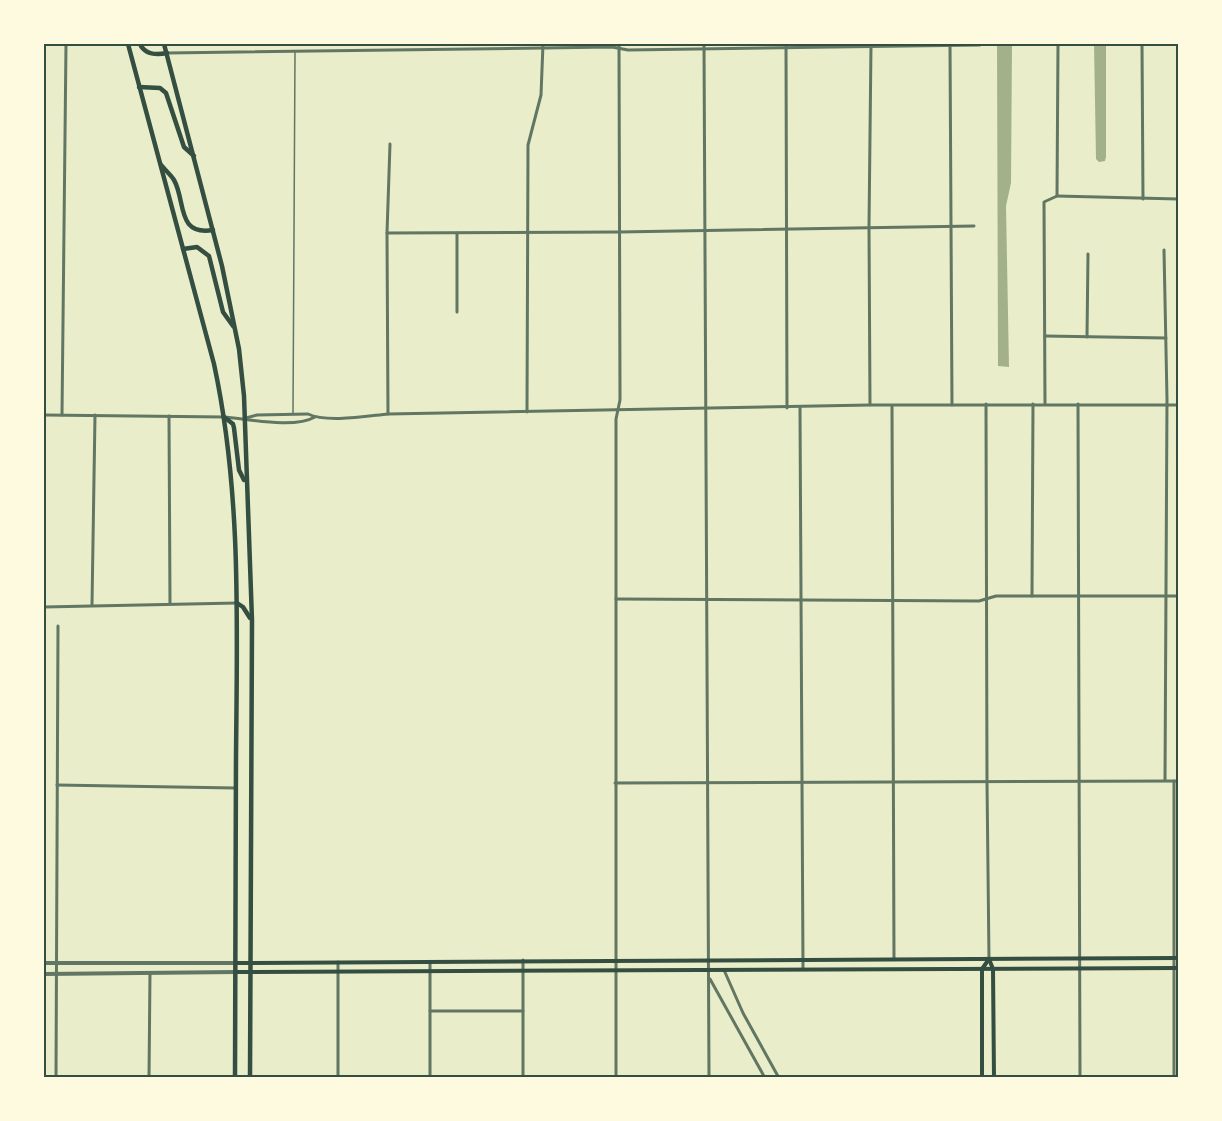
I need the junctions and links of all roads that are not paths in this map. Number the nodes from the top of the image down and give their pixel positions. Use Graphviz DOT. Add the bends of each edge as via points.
graph roads {
  1 [pos="66,44"];
  2 [pos="128,44"];
  3 [pos="140,44"];
  4 [pos="164,44"];
  5 [pos="474,44"];
  6 [pos="543,44"];
  7 [pos="619,44"];
  8 [pos="704,44"];
  9 [pos="950,44"];
  10 [pos="1058,44"];
  11 [pos="1142,44"];
  12 [pos="786,45"];
  13 [pos="872,45"];
  14 [pos="980,45"];
  15 [pos="474,49"];
  16 [pos="543,49"];
  17 [pos="619,49"];
  18 [pos="704,49"];
  19 [pos="295,51"];
  20 [pos="167,52"];
  21 [pos="139,87"];
  22 [pos="390,144"];
  23 [pos="194,156"];
  24 [pos="160,163"];
  25 [pos="1058,196"];
  26 [pos="1143,199"];
  27 [pos="1179,199"];
  28 [pos="952,225"];
  29 [pos="974,226"];
  30 [pos="869,227"];
  31 [pos="786,228"];
  32 [pos="213,230"];
  33 [pos="704,230"];
  34 [pos="528,232"];
  35 [pos="619,232"];
  36 [pos="387,233"];
  37 [pos="457,233"];
  38 [pos="183,249"];
  39 [pos="1164,250"];
  40 [pos="1088,254"];
  41 [pos="457,312"];
  42 [pos="235,328"];
  43 [pos="1045,336"];
  44 [pos="1087,337"];
  45 [pos="1166,338"];
  46 [pos="986,404"];
  47 [pos="1033,404"];
  48 [pos="1045,404"];
  49 [pos="1078,404"];
  50 [pos="870,405"];
  51 [pos="892,405"];
  52 [pos="952,405"];
  53 [pos="1166,405"];
  54 [pos="1179,405"];
  55 [pos="705,408"];
  56 [pos="787,408"];
  57 [pos="800,408"];
  58 [pos="618,411"];
  59 [pos="527,412"];
  60 [pos="293,414"];
  61 [pos="388,414"];
  62 [pos="44,415"];
  63 [pos="62,415"];
  64 [pos="94,415"];
  65 [pos="169,416"];
  66 [pos="224,417"];
  67 [pos="315,417"];
  68 [pos="245,418"];
  69 [pos="246,484"];
  70 [pos="1032,596"];
  71 [pos="1078,596"];
  72 [pos="1166,596"];
  73 [pos="1179,596"];
  74 [pos="616,599"];
  75 [pos="706,599"];
  76 [pos="987,599"];
  77 [pos="801,601"];
  78 [pos="893,602"];
  79 [pos="170,603"];
  80 [pos="237,603"];
  81 [pos="92,604"];
  82 [pos="44,607"];
  83 [pos="252,620"];
  84 [pos="58,626"];
  85 [pos="1165,780"];
  86 [pos="1176,781"];
  87 [pos="895,782"];
  88 [pos="987,782"];
  89 [pos="1079,782"];
  90 [pos="615,783"];
  91 [pos="709,783"];
  92 [pos="802,783"];
  93 [pos="57,785"];
  94 [pos="235,788"];
  95 [pos="1081,958"];
  96 [pos="1176,958"];
  97 [pos="803,959"];
  98 [pos="894,959"];
  99 [pos="989,959"];
  100 [pos="523,960"];
  101 [pos="616,960"];
  102 [pos="709,960"];
  103 [pos="338,961"];
  104 [pos="430,961"];
  105 [pos="44,963"];
  106 [pos="57,963"];
  107 [pos="236,963"];
  108 [pos="250,963"];
  109 [pos="1176,968"];
  110 [pos="803,969"];
  111 [pos="982,969"];
  112 [pos="993,969"];
  113 [pos="1081,969"];
  114 [pos="616,970"];
  115 [pos="709,970"];
  116 [pos="724,970"];
  117 [pos="430,971"];
  118 [pos="523,971"];
  119 [pos="236,972"];
  120 [pos="250,972"];
  121 [pos="338,972"];
  122 [pos="150,973"];
  123 [pos="44,974"];
  124 [pos="57,974"];
  125 [pos="710,978"];
  126 [pos="430,1011"];
  127 [pos="523,1011"];
  128 [pos="56,1077"];
  129 [pos="149,1077"];
  130 [pos="235,1077"];
  131 [pos="250,1077"];
  132 [pos="338,1077"];
  133 [pos="430,1077"];
  134 [pos="523,1077"];
  135 [pos="616,1077"];
  136 [pos="709,1077"];
  137 [pos="765,1077"];
  138 [pos="779,1077"];
  139 [pos="982,1077"];
  140 [pos="994,1077"];
  141 [pos="1080,1077"];
  142 [pos="1174,1077"];
  1 -- 63 [label="street"];
  2 -- 21 [label="main road"];
  3 -- 20 [label="main road" via="149,53"];
  4 -- 20 [label="main road"];
  5 -- 15 [label="street"];
  6 -- 16 [label="street"];
  7 -- 17 [label="street"];
  8 -- 18 [label="street"];
  9 -- 13 [label="street"];
  9 -- 14 [label="street"];
  9 -- 28 [label="street"];
  10 -- 25 [label="street"];
  11 -- 26 [label="street"];
  12 -- 13 [label="street"];
  12 -- 18 [label="street"];
  12 -- 31 [label="street"];
  13 -- 30 [label="street"];
  15 -- 16 [label="street"];
  15 -- 19 [label="street"];
  16 -- 17 [label="street"];
  16 -- 34 [label="street" via="541,95 528,145"];
  17 -- 18 [label="street"];
  17 -- 35 [label="street"];
  18 -- 33 [label="street"];
  19 -- 20 [label="street"];
  19 -- 60 [label="lane"];
  20 -- 23 [label="main road"];
  21 -- 23 [label="main road" via="152,86 166,93 184,147"];
  21 -- 24 [label="main road"];
  22 -- 36 [label="street"];
  23 -- 32 [label="main road"];
  24 -- 32 [label="main road" via="175,181 191,227 204,232"];
  24 -- 38 [label="main road"];
  25 -- 26 [label="street"];
  25 -- 43 [label="street" via="1044,202"];
  26 -- 27 [label="street"];
  28 -- 29 [label="street"];
  28 -- 30 [label="street"];
  28 -- 52 [label="street"];
  30 -- 31 [label="street"];
  30 -- 50 [label="street"];
  31 -- 33 [label="street"];
  31 -- 56 [label="street"];
  32 -- 42 [label="main road"];
  33 -- 35 [label="street"];
  33 -- 55 [label="street"];
  34 -- 35 [label="street"];
  34 -- 37 [label="street"];
  34 -- 59 [label="street"];
  35 -- 58 [label="street"];
  36 -- 37 [label="street"];
  36 -- 61 [label="street"];
  37 -- 41 [label="street"];
  38 -- 42 [label="main road" via="197,247 209,256 223,312"];
  38 -- 66 [label="main road"];
  39 -- 45 [label="street"];
  40 -- 44 [label="street"];
  42 -- 68 [label="main road"];
  43 -- 44 [label="street"];
  43 -- 48 [label="street"];
  44 -- 45 [label="street"];
  45 -- 53 [label="street"];
  46 -- 47 [label="street"];
  46 -- 52 [label="street"];
  46 -- 76 [label="street"];
  47 -- 48 [label="street"];
  47 -- 70 [label="street"];
  48 -- 49 [label="street"];
  49 -- 53 [label="street"];
  49 -- 71 [label="street"];
  50 -- 51 [label="street"];
  50 -- 57 [label="street"];
  51 -- 52 [label="street"];
  51 -- 78 [label="street"];
  53 -- 54 [label="street"];
  53 -- 72 [label="street"];
  55 -- 56 [label="street"];
  55 -- 58 [label="street"];
  55 -- 75 [label="street"];
  56 -- 57 [label="street"];
  57 -- 77 [label="street"];
  58 -- 59 [label="street"];
  58 -- 74 [label="street"];
  59 -- 61 [label="street"];
  60 -- 67 [label="street"];
  60 -- 68 [label="street"];
  61 -- 67 [label="street"];
  62 -- 63 [label="street"];
  63 -- 64 [label="street"];
  64 -- 65 [label="street"];
  64 -- 81 [label="street"];
  65 -- 66 [label="street"];
  65 -- 79 [label="street"];
  66 -- 68 [label="street"];
  66 -- 69 [label="main road" via="233,424 239,470"];
  66 -- 80 [label="main road" via="235,522"];
  67 -- 68 [label="street" via="308,422 256,422"];
  68 -- 69 [label="main road"];
  69 -- 83 [label="main road"];
  70 -- 71 [label="street"];
  70 -- 76 [label="street"];
  71 -- 72 [label="street"];
  71 -- 89 [label="street"];
  72 -- 73 [label="street"];
  72 -- 85 [label="street"];
  74 -- 75 [label="street"];
  74 -- 90 [label="street"];
  75 -- 77 [label="street"];
  75 -- 91 [label="street"];
  76 -- 78 [label="street"];
  76 -- 88 [label="street"];
  77 -- 78 [label="street"];
  77 -- 92 [label="street"];
  78 -- 87 [label="street"];
  79 -- 80 [label="street"];
  79 -- 81 [label="street"];
  80 -- 83 [label="main road"];
  80 -- 94 [label="main road"];
  81 -- 82 [label="street"];
  83 -- 108 [label="main road"];
  84 -- 93 [label="street"];
  85 -- 86 [label="street"];
  85 -- 89 [label="street"];
  86 -- 96 [label="street"];
  87 -- 88 [label="street"];
  87 -- 92 [label="street"];
  87 -- 98 [label="street"];
  88 -- 89 [label="street"];
  88 -- 99 [label="street"];
  89 -- 95 [label="street"];
  90 -- 91 [label="street"];
  90 -- 101 [label="street"];
  91 -- 92 [label="street"];
  91 -- 102 [label="street"];
  92 -- 97 [label="street"];
  93 -- 94 [label="street"];
  93 -- 106 [label="street"];
  94 -- 107 [label="main road"];
  95 -- 96 [label="main road"];
  95 -- 99 [label="main road"];
  95 -- 113 [label="street"];
  96 -- 109 [label="street"];
  97 -- 98 [label="main road"];
  97 -- 102 [label="main road"];
  97 -- 110 [label="street"];
  98 -- 99 [label="main road"];
  99 -- 111 [label="main road"];
  99 -- 112 [label="main road"];
  100 -- 101 [label="main road"];
  100 -- 104 [label="main road"];
  100 -- 118 [label="street"];
  101 -- 102 [label="main road"];
  101 -- 114 [label="street"];
  102 -- 115 [label="street"];
  103 -- 104 [label="main road"];
  103 -- 108 [label="main road"];
  103 -- 121 [label="street"];
  104 -- 117 [label="street"];
  105 -- 106 [label="street"];
  106 -- 107 [label="street"];
  106 -- 124 [label="street"];
  107 -- 108 [label="main road"];
  107 -- 119 [label="main road"];
  108 -- 120 [label="main road"];
  109 -- 113 [label="main road"];
  109 -- 142 [label="street"];
  110 -- 111 [label="main road"];
  110 -- 116 [label="main road"];
  111 -- 112 [label="main road"];
  111 -- 139 [label="main road"];
  112 -- 113 [label="main road"];
  112 -- 140 [label="main road"];
  113 -- 141 [label="street"];
  114 -- 115 [label="main road"];
  114 -- 118 [label="main road"];
  114 -- 135 [label="street"];
  115 -- 116 [label="main road"];
  115 -- 125 [label="street"];
  116 -- 138 [label="street"];
  117 -- 118 [label="main road"];
  117 -- 121 [label="main road"];
  117 -- 126 [label="street"];
  118 -- 127 [label="street"];
  119 -- 120 [label="main road"];
  119 -- 122 [label="street"];
  119 -- 130 [label="main road"];
  120 -- 121 [label="main road"];
  120 -- 131 [label="main road"];
  121 -- 132 [label="street"];
  122 -- 124 [label="street"];
  122 -- 129 [label="street"];
  123 -- 124 [label="street"];
  124 -- 128 [label="street"];
  125 -- 136 [label="street"];
  125 -- 137 [label="street"];
  126 -- 127 [label="street"];
  126 -- 133 [label="street"];
  127 -- 134 [label="street"];
}
